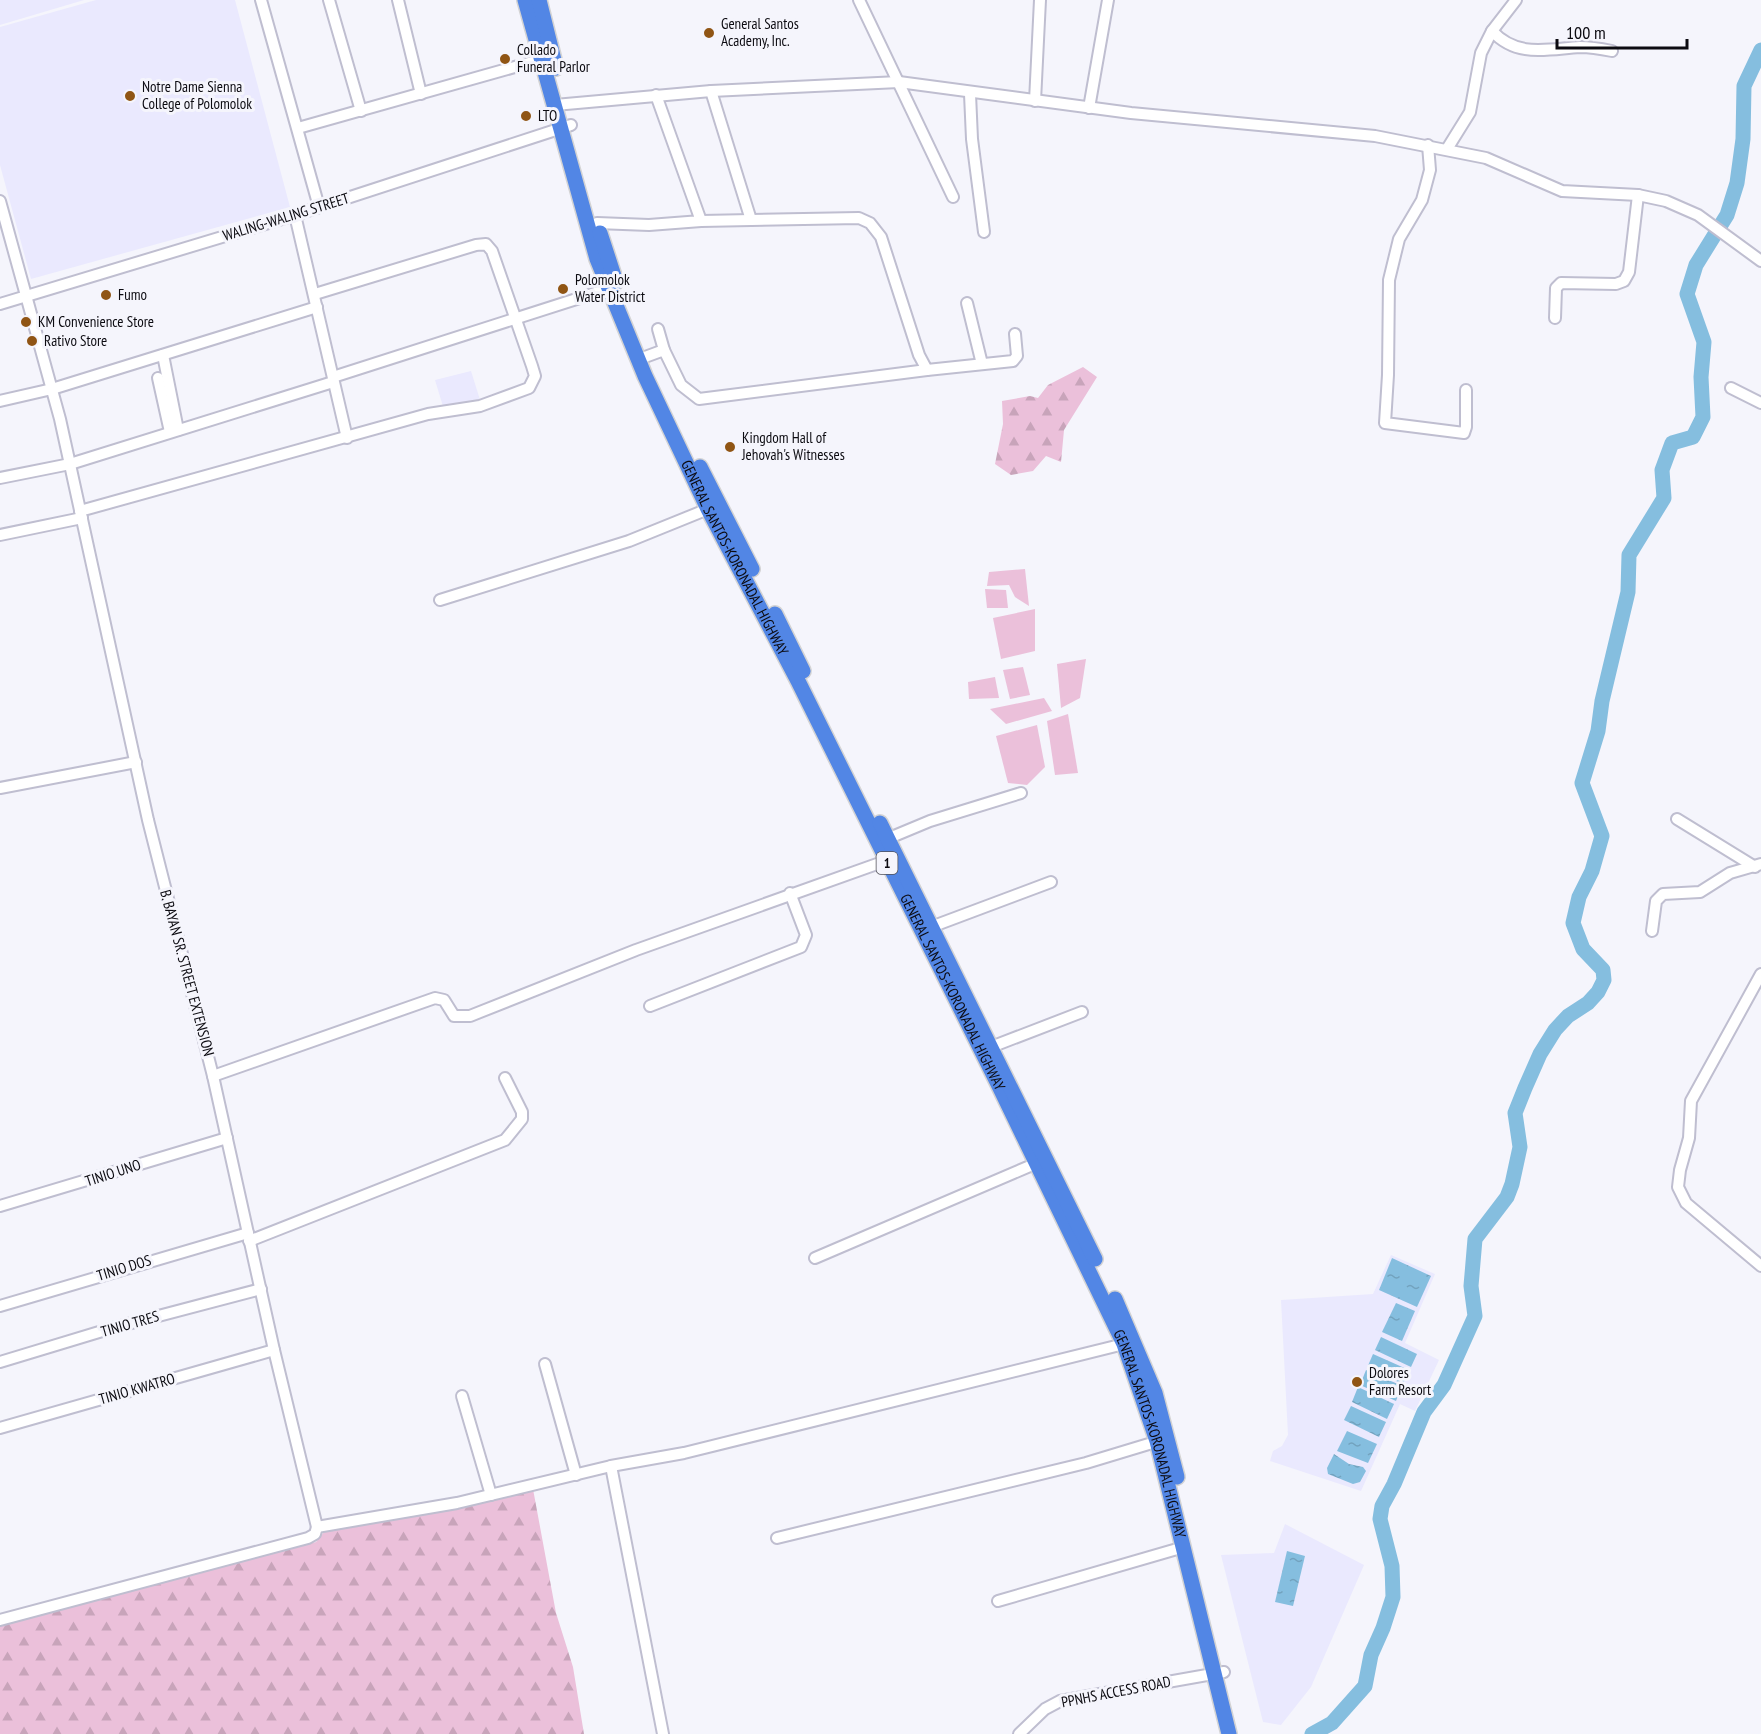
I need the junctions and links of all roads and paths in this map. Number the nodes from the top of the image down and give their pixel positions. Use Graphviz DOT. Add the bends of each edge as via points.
graph roads {
  1 [pos="261,0"];
  2 [pos="329,0"];
  3 [pos="398,0"];
  4 [pos="525,0"];
  5 [pos="539,0"];
  6 [pos="860,0"];
  7 [pos="1040,0"];
  8 [pos="1108,0"];
  9 [pos="1516,0"];
  10 [pos="1492,31"];
  11 [pos="1612,51"];
  12 [pos="543,59"];
  13 [pos="900,82"];
  14 [pos="711,91"];
  15 [pos="421,94"];
  16 [pos="656,94"];
  17 [pos="970,94"];
  18 [pos="1035,101"];
  19 [pos="560,104"];
  20 [pos="1089,108"];
  21 [pos="361,111"];
  22 [pos="566,127"];
  23 [pos="298,128"];
  24 [pos="1428,145"];
  25 [pos="1447,149"];
  26 [pos="1638,195"];
  27 [pos="953,197"];
  28 [pos="0,201"];
  29 [pos="319,207"];
  30 [pos="295,215"];
  31 [pos="752,220"];
  32 [pos="3,221"];
  33 [pos="701,221"];
  34 [pos="597,223"];
  35 [pos="984,232"];
  36 [pos="1761,261"];
  37 [pos="613,288"];
  38 [pos="315,294"];
  39 [pos="26,297"];
  40 [pos="967,303"];
  41 [pos="0,304"];
  42 [pos="317,307"];
  43 [pos="516,318"];
  44 [pos="1555,318"];
  45 [pos="658,329"];
  46 [pos="1015,334"];
  47 [pos="664,350"];
  48 [pos="163,355"];
  49 [pos="645,357"];
  50 [pos="982,364"];
  51 [pos="927,370"];
  52 [pos="158,378"];
  53 [pos="333,380"];
  54 [pos="1731,388"];
  55 [pos="52,389"];
  56 [pos="1466,390"];
  57 [pos="0,401"];
  58 [pos="1761,403"];
  59 [pos="174,431"];
  60 [pos="347,438"];
  61 [pos="70,464"];
  62 [pos="0,478"];
  63 [pos="708,509"];
  64 [pos="81,514"];
  65 [pos="0,535"];
  66 [pos="440,600"];
  67 [pos="136,762"];
  68 [pos="0,788"];
  69 [pos="1021,792"];
  70 [pos="1677,819"];
  71 [pos="883,841"];
  72 [pos="891,858"];
  73 [pos="1758,865"];
  74 [pos="1051,882"];
  75 [pos="790,893"];
  76 [pos="931,927"];
  77 [pos="1652,931"];
  78 [pos="1761,974"];
  79 [pos="650,1006"];
  80 [pos="1082,1012"];
  81 [pos="991,1047"];
  82 [pos="213,1076"];
  83 [pos="505,1078"];
  84 [pos="227,1138"];
  85 [pos="1037,1162"];
  86 [pos="0,1206"];
  87 [pos="249,1237"];
  88 [pos="815,1258"];
  89 [pos="1761,1266"];
  90 [pos="261,1289"];
  91 [pos="1105,1290"];
  92 [pos="0,1306"];
  93 [pos="1124,1344"];
  94 [pos="274,1350"];
  95 [pos="0,1362"];
  96 [pos="546,1364"];
  97 [pos="462,1396"];
  98 [pos="0,1428"];
  99 [pos="1163,1440"];
  100 [pos="611,1466"];
  101 [pos="576,1475"];
  102 [pos="491,1496"];
  103 [pos="317,1527"];
  104 [pos="777,1538"];
  105 [pos="1184,1547"];
  106 [pos="998,1601"];
  107 [pos="0,1620"];
  108 [pos="1219,1673"];
  109 [pos="663,1734"];
  110 [pos="1019,1734"];
  111 [pos="1229,1734"];
  112 [pos="1238,1734"];
  1 -- 23 [label="street"];
  2 -- 21 [label="street"];
  3 -- 15 [label="street"];
  4 -- 12 [label="highway, GENERAL SANTOS-KORONADAL HIGHWAY / 1"];
  5 -- 19 [label="highway, GENERAL SANTOS-KORONADAL HIGHWAY / 1"];
  6 -- 13 [label="street"];
  7 -- 18 [label="street"];
  8 -- 20 [label="street"];
  9 -- 10 [label="street"];
  10 -- 11 [label="street" via="1505,43 1536,52 1579,47"];
  10 -- 25 [label="street" via="1481,53 1470,112"];
  12 -- 15 [label="street"];
  12 -- 19 [label="highway, GENERAL SANTOS-KORONADAL HIGHWAY / 1"];
  13 -- 14 [label="street"];
  13 -- 17 [label="street"];
  13 -- 27 [label="street"];
  14 -- 16 [label="street"];
  14 -- 31 [label="street"];
  15 -- 21 [label="street"];
  16 -- 19 [label="street"];
  16 -- 33 [label="street"];
  17 -- 18 [label="street"];
  17 -- 35 [label="street"];
  18 -- 20 [label="street"];
  19 -- 22 [label="highway, GENERAL SANTOS-KORONADAL HIGHWAY / 1"];
  20 -- 24 [label="street"];
  21 -- 23 [label="street"];
  22 -- 29 [label="street, WALING-WALING STREET"];
  22 -- 34 [label="highway, GENERAL SANTOS-KORONADAL HIGHWAY / 1"];
  22 -- 37 [label="highway, GENERAL SANTOS-KORONADAL HIGHWAY / 1" via="597,259"];
  23 -- 29 [label="street"];
  24 -- 25 [label="street"];
  24 -- 56 [label="street" via="1430,170 1422,200 1399,239 1389,280 1385,423 1464,433"];
  25 -- 26 [label="street" via="1502,164 1562,191"];
  26 -- 36 [label="street" via="1678,205"];
  26 -- 44 [label="street" via="1629,272 1624,281 1560,283"];
  28 -- 32 [label="street, B. BAYAN SR. STREET EXTENSION"];
  29 -- 30 [label="street, WALING-WALING STREET"];
  30 -- 38 [label="street"];
  30 -- 39 [label="street, WALING-WALING STREET"];
  31 -- 33 [label="street"];
  31 -- 51 [label="street" via="859,218 870,223 881,237"];
  32 -- 39 [label="street, B. BAYAN SR. STREET EXTENSION"];
  33 -- 34 [label="street"];
  34 -- 37 [label="highway, GENERAL SANTOS-KORONADAL HIGHWAY / 1"];
  37 -- 43 [label="street"];
  37 -- 49 [label="highway, GENERAL SANTOS-KORONADAL HIGHWAY / 1"];
  37 -- 63 [label="highway, GENERAL SANTOS-KORONADAL HIGHWAY / 1" via="645,376"];
  38 -- 42 [label="street"];
  38 -- 43 [label="street" via="486,244"];
  39 -- 41 [label="street, WALING-WALING STREET"];
  39 -- 55 [label="street, B. BAYAN SR. STREET EXTENSION"];
  40 -- 50 [label="street"];
  42 -- 48 [label="street"];
  42 -- 53 [label="street"];
  43 -- 53 [label="street"];
  43 -- 60 [label="street" via="535,376 530,388 480,406 428,414"];
  45 -- 47 [label="street"];
  46 -- 50 [label="street" via="1015,360"];
  47 -- 49 [label="street"];
  47 -- 51 [label="street" via="681,385 699,399"];
  48 -- 55 [label="street"];
  48 -- 59 [label="street"];
  49 -- 71 [label="highway, GENERAL SANTOS-KORONADAL HIGHWAY / 1"];
  50 -- 51 [label="street"];
  52 -- 59 [label="street"];
  53 -- 59 [label="street"];
  53 -- 60 [label="street"];
  54 -- 58 [label="street"];
  55 -- 57 [label="street"];
  55 -- 61 [label="street, B. BAYAN SR. STREET EXTENSION"];
  59 -- 61 [label="street"];
  60 -- 64 [label="street"];
  61 -- 62 [label="street"];
  61 -- 64 [label="street, B. BAYAN SR. STREET EXTENSION"];
  63 -- 66 [label="street" via="629,541"];
  63 -- 71 [label="highway, GENERAL SANTOS-KORONADAL HIGHWAY / 1"];
  64 -- 65 [label="street"];
  64 -- 67 [label="street, B. BAYAN SR. STREET EXTENSION"];
  67 -- 68 [label="street"];
  67 -- 82 [label="street, B. BAYAN SR. STREET EXTENSION"];
  69 -- 71 [label="street" via="930,821"];
  70 -- 73 [label="street"];
  71 -- 72 [label="highway, GENERAL SANTOS-KORONADAL HIGHWAY / 1"];
  72 -- 75 [label="street"];
  72 -- 76 [label="highway, GENERAL SANTOS-KORONADAL HIGHWAY / 1"];
  72 -- 85 [label="highway, GENERAL SANTOS-KORONADAL HIGHWAY / 1"];
  73 -- 77 [label="street" via="1730,873 1700,892 1663,894 1656,901"];
  74 -- 76 [label="street"];
  75 -- 79 [label="street" via="806,935 801,947"];
  75 -- 82 [label="street" via="470,1016 454,1016 444,1000 435,998"];
  76 -- 81 [label="highway, GENERAL SANTOS-KORONADAL HIGHWAY / 1"];
  78 -- 89 [label="street" via="1691,1101 1689,1138 1678,1187 1686,1203"];
  80 -- 81 [label="street"];
  81 -- 91 [label="highway, GENERAL SANTOS-KORONADAL HIGHWAY / 1"];
  82 -- 84 [label="street, B. BAYAN SR. STREET EXTENSION"];
  83 -- 87 [label="street, TINIO DOS" via="522,1112 522,1119 505,1140"];
  84 -- 86 [label="street, TINIO UNO"];
  84 -- 87 [label="street, B. BAYAN SR. STREET EXTENSION"];
  85 -- 88 [label="street"];
  85 -- 91 [label="highway, GENERAL SANTOS-KORONADAL HIGHWAY / 1"];
  87 -- 90 [label="street, B. BAYAN SR. STREET EXTENSION"];
  87 -- 92 [label="street, TINIO DOS"];
  90 -- 94 [label="street, B. BAYAN SR. STREET EXTENSION"];
  90 -- 95 [label="street, TINIO TRES"];
  91 -- 93 [label="highway, GENERAL SANTOS-KORONADAL HIGHWAY / 1"];
  91 -- 99 [label="highway, GENERAL SANTOS-KORONADAL HIGHWAY / 1" via="1151,1383"];
  93 -- 99 [label="highway, GENERAL SANTOS-KORONADAL HIGHWAY / 1"];
  93 -- 100 [label="street" via="684,1453"];
  94 -- 98 [label="street, TINIO KWATRO"];
  94 -- 103 [label="street, B. BAYAN SR. STREET EXTENSION"];
  96 -- 101 [label="street"];
  97 -- 102 [label="street"];
  99 -- 104 [label="street" via="1086,1463"];
  99 -- 105 [label="highway, GENERAL SANTOS-KORONADAL HIGHWAY / 1"];
  99 -- 108 [label="highway, GENERAL SANTOS-KORONADAL HIGHWAY / 1"];
  100 -- 101 [label="street"];
  100 -- 109 [label="street"];
  101 -- 102 [label="street"];
  102 -- 103 [label="street"];
  103 -- 107 [label="street" via="315,1534 304,1539"];
  105 -- 106 [label="street"];
  105 -- 108 [label="highway, GENERAL SANTOS-KORONADAL HIGHWAY / 1"];
  108 -- 110 [label="street, PPNHS ACCESS ROAD" via="1060,1701 1045,1709"];
  108 -- 111 [label="highway, GENERAL SANTOS-KORONADAL HIGHWAY / 1"];
  108 -- 112 [label="highway, GENERAL SANTOS-KORONADAL HIGHWAY / 1"];
}
